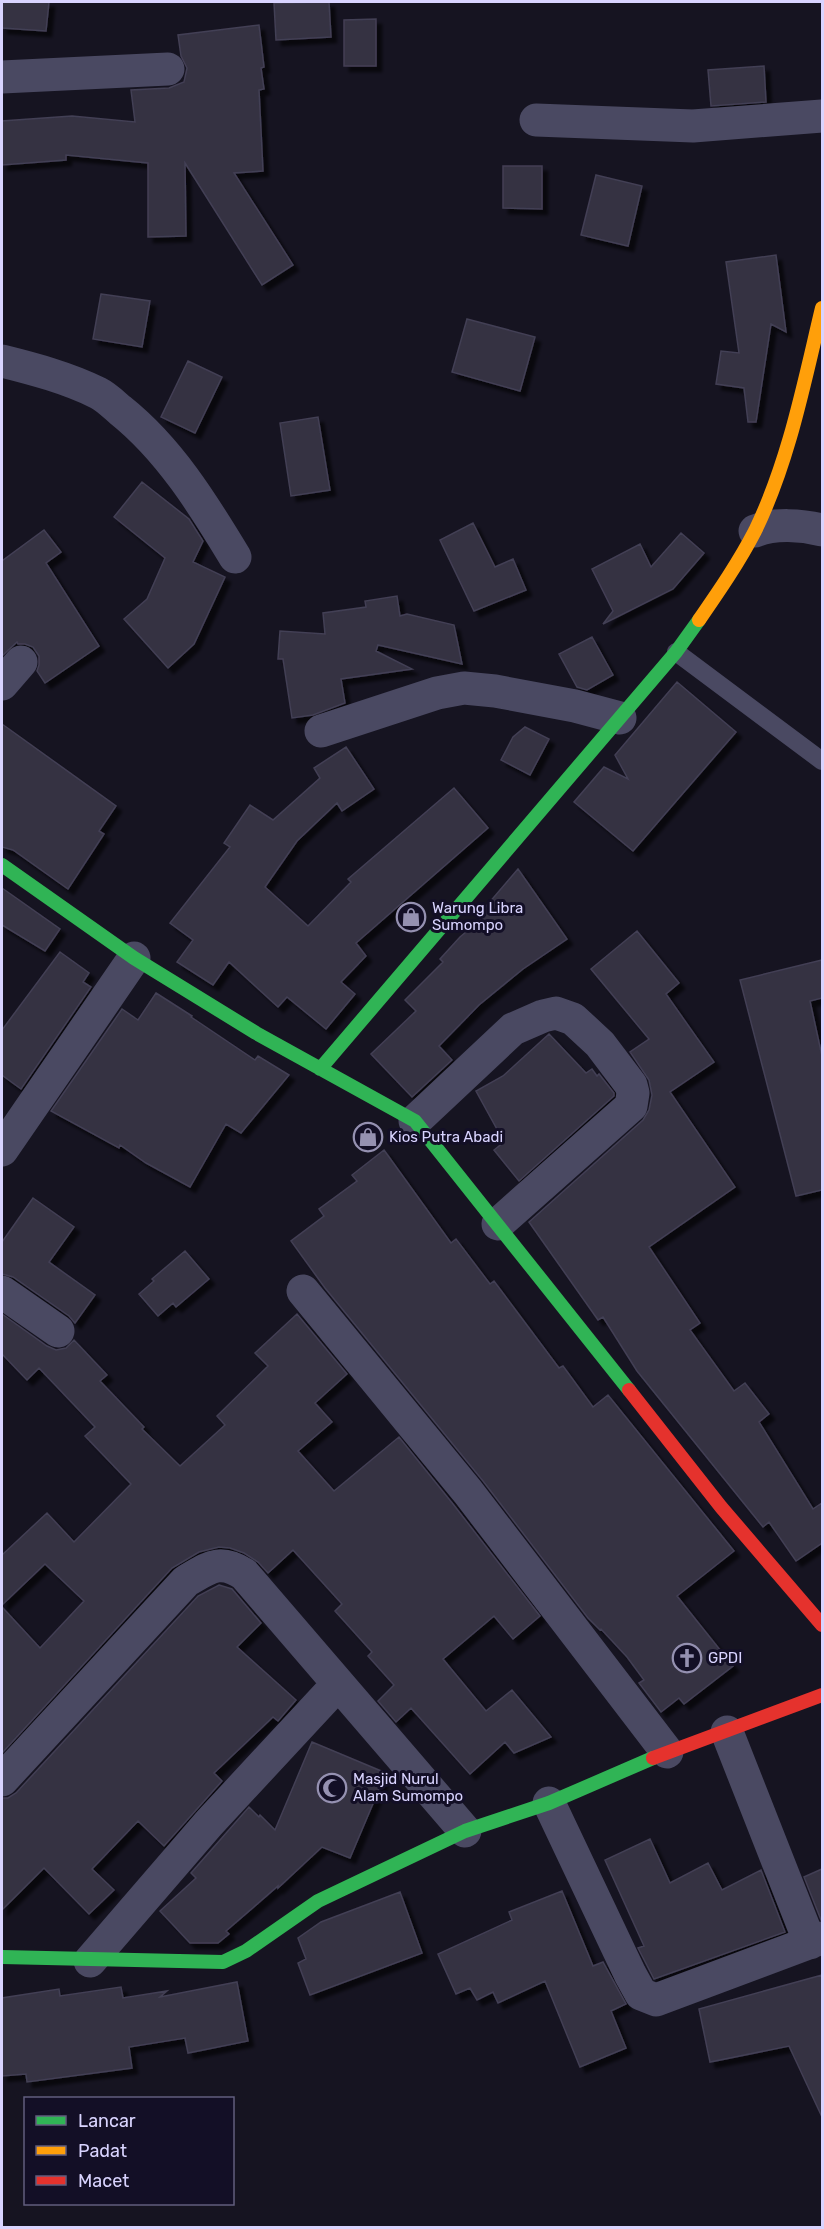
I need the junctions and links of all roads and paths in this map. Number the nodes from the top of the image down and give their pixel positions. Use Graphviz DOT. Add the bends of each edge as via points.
graph roads {
  1 [pos="168,69"];
  2 [pos="2,77"];
  3 [pos="822,116"];
  4 [pos="536,120"];
  5 [pos="822,308"];
  6 [pos="2,361"];
  7 [pos="822,530"];
  8 [pos="755,531"];
  9 [pos="236,557"];
  10 [pos="676,652"];
  11 [pos="620,718"];
  12 [pos="321,731"];
  13 [pos="822,761"];
  14 [pos="2,866"];
  15 [pos="134,958"];
  16 [pos="320,1069"];
  17 [pos="415,1120"];
  18 [pos="2,1150"];
  19 [pos="498,1224"];
  20 [pos="303,1291"];
  21 [pos="2,1292"];
  22 [pos="58,1331"];
  23 [pos="822,1624"];
  24 [pos="338,1684"];
  25 [pos="822,1695"];
  26 [pos="727,1732"];
  27 [pos="667,1752"];
  28 [pos="2,1780"];
  29 [pos="549,1803"];
  30 [pos="465,1831"];
  31 [pos="816,1940"];
  32 [pos="2,1957"];
  33 [pos="90,1961"];
  1 -- 2 [label="street"];
  3 -- 4 [label="street" via="693,126"];
  5 -- 8 [label="street" via="788,443"];
  6 -- 9 [label="street" via="100,394 138,424 182,475"];
  7 -- 8 [label="street" via="767,526"];
  8 -- 10 [label="street"];
  10 -- 11 [label="street"];
  10 -- 13 [label="lane"];
  11 -- 12 [label="street" via="564,704 464,688"];
  11 -- 16 [label="street"];
  14 -- 15 [label="street"];
  15 -- 16 [label="street"];
  15 -- 18 [label="street"];
  16 -- 17 [label="street"];
  17 -- 19 [label="street"];
  17 -- 19 [label="street" via="513,1029 543,1016 556,1013 573,1018 600,1044 631,1085 631,1106"];
  19 -- 23 [label="street" via="721,1507"];
  20 -- 27 [label="street" via="468,1492"];
  21 -- 22 [label="street"];
  24 -- 28 [label="street" via="244,1574 223,1564 210,1567 186,1581"];
  24 -- 30 [label="street"];
  24 -- 33 [label="street" via="209,1823"];
  25 -- 26 [label="street"];
  26 -- 27 [label="street"];
  26 -- 31 [label="street"];
  27 -- 29 [label="street"];
  29 -- 30 [label="street"];
  29 -- 31 [label="street" via="641,1994 656,2000"];
  30 -- 33 [label="street" via="318,1901 246,1951 223,1962"];
  32 -- 33 [label="street"];
}
